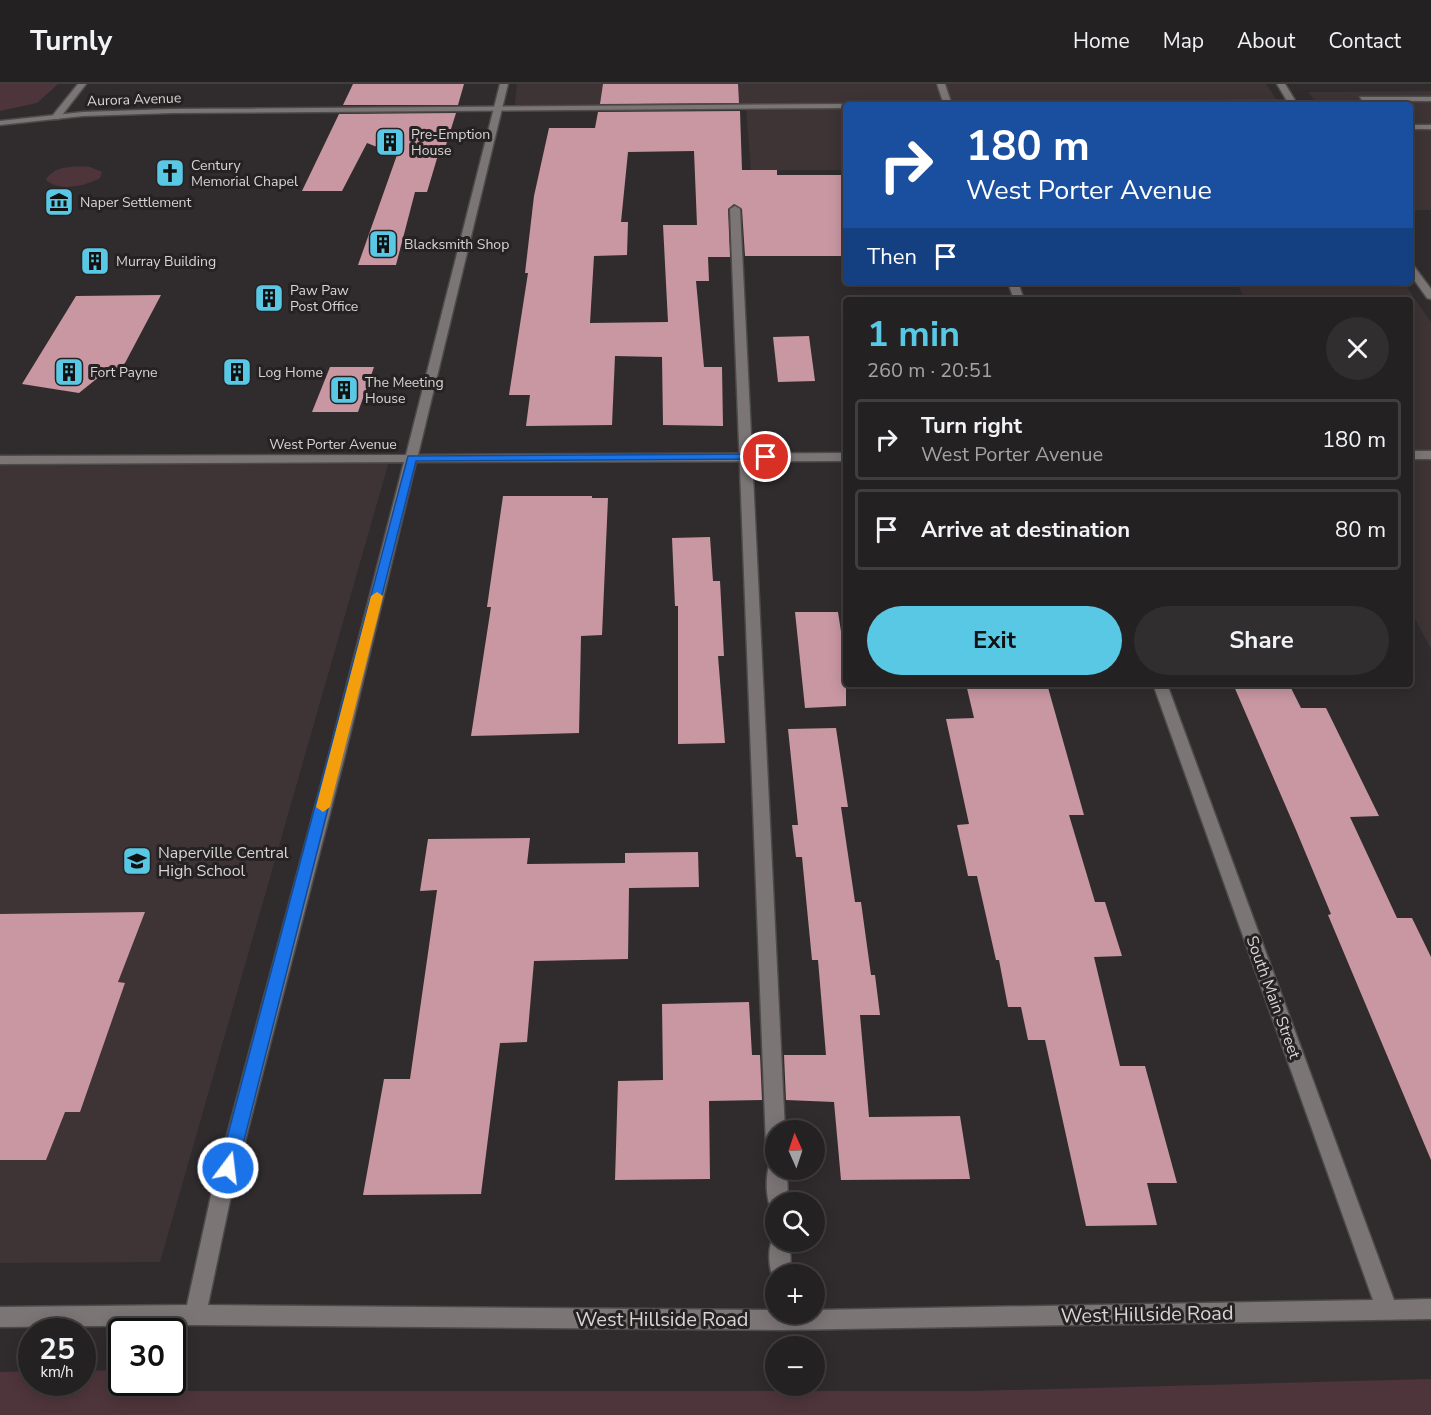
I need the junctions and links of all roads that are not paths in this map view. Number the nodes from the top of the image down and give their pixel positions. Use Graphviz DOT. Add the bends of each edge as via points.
graph roads {
  1 [pos="82,84"];
  2 [pos="504,84"];
  3 [pos="941,84"];
  4 [pos="1281,84"];
  5 [pos="1431,99"];
  6 [pos="947,102"];
  7 [pos="1292,102"];
  8 [pos="1366,102"];
  9 [pos="843,106"];
  10 [pos="498,108"];
  11 [pos="56,117"];
  12 [pos="0,123"];
  13 [pos="1413,127"];
  14 [pos="1431,127"];
  15 [pos="735,209"];
  16 [pos="1413,271"];
  17 [pos="1431,296"];
  18 [pos="1413,455"];
  19 [pos="1431,455"];
  20 [pos="746,457"];
  21 [pos="843,457"];
  22 [pos="411,458"];
  23 [pos="0,460"];
  24 [pos="1161,687"];
  25 [pos="775,1120"];
  26 [pos="1431,1309"];
  27 [pos="1387,1310"];
  28 [pos="195,1315"];
  29 [pos="0,1317"];
  30 [pos="765,1317"];
  31 [pos="825,1317"];
  1 -- 11 [label="street"];
  2 -- 10 [label="street"];
  3 -- 6 [label="street"];
  4 -- 7 [label="street"];
  5 -- 8 [label="street" via="1363,99"];
  9 -- 10 [label="street, Aurora Avenue"];
  10 -- 11 [label="street, Aurora Avenue" via="172,111"];
  10 -- 22 [label="street"];
  11 -- 12 [label="street, Aurora Avenue"];
  13 -- 14 [label="street"];
  15 -- 20 [label="street"];
  16 -- 17 [label="street"];
  18 -- 19 [label="street"];
  20 -- 21 [label="street, West Porter Avenue"];
  20 -- 22 [label="street, West Porter Avenue"];
  20 -- 25 [label="street"];
  22 -- 23 [label="street, West Porter Avenue"];
  22 -- 28 [label="street" via="222,1191"];
  24 -- 27 [label="street, South Main Street"];
  26 -- 27 [label="street, West Hillside Road"];
  27 -- 31 [label="street, West Hillside Road"];
  28 -- 29 [label="street, West Hillside Road"];
  28 -- 30 [label="street, West Hillside Road"];
}
